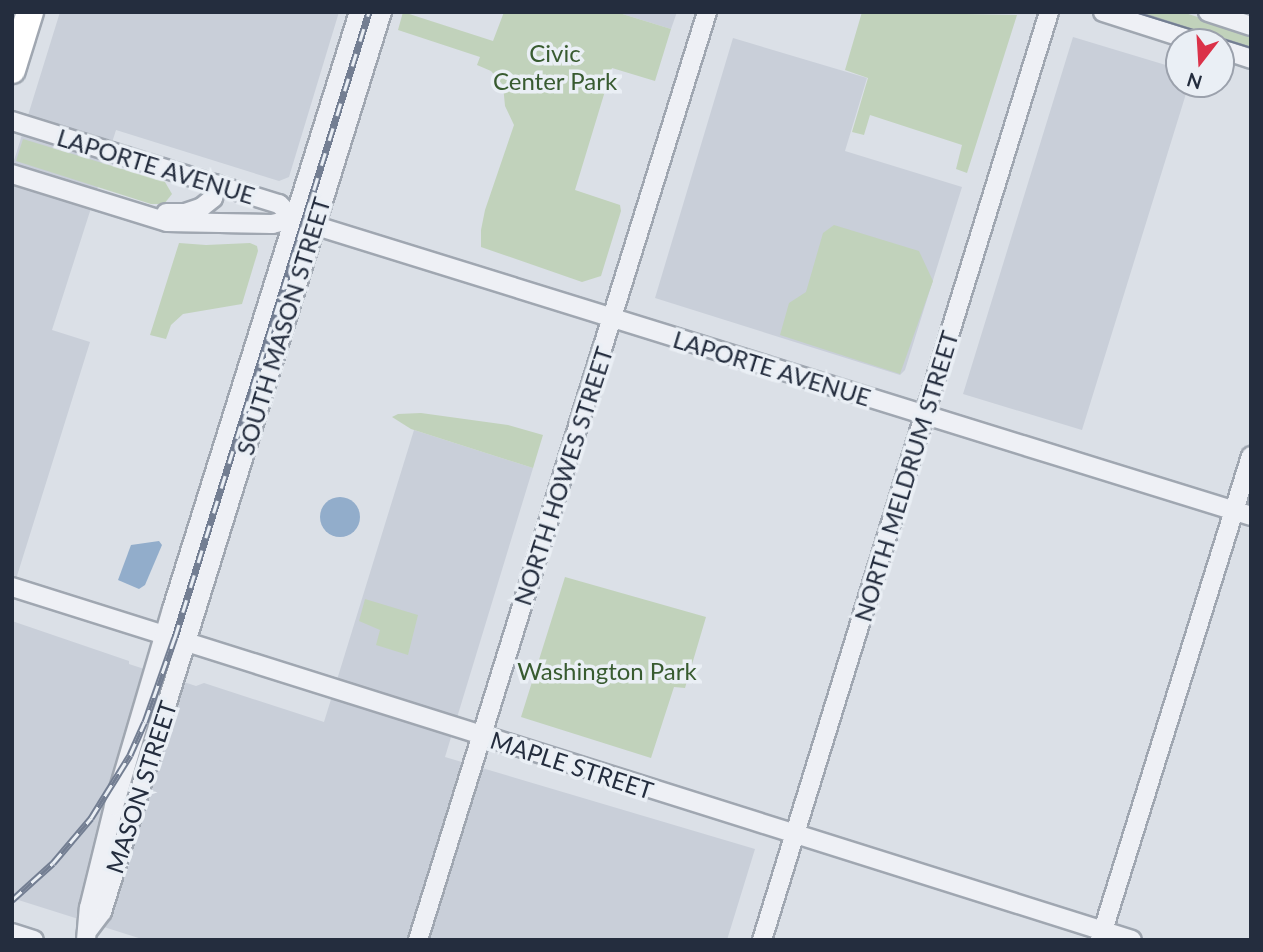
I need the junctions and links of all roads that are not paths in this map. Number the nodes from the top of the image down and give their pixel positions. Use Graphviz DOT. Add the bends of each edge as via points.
graph roads {
  1 [pos="30,12"];
  2 [pos="359,12"];
  3 [pos="382,12"];
  4 [pos="707,12"];
  5 [pos="1049,12"];
  6 [pos="1103,12"];
  7 [pos="1208,12"];
  8 [pos="1251,26"];
  9 [pos="1165,32"];
  10 [pos="12,71"];
  11 [pos="12,121"];
  12 [pos="12,174"];
  13 [pos="217,185"];
  14 [pos="98,202"];
  15 [pos="294,219"];
  16 [pos="315,225"];
  17 [pos="612,318"];
  18 [pos="924,415"];
  19 [pos="1251,456"];
  20 [pos="1242,513"];
  21 [pos="12,587"];
  22 [pos="165,635"];
  23 [pos="188,642"];
  24 [pos="482,736"];
  25 [pos="794,834"];
  26 [pos="12,933"];
  27 [pos="87,934"];
  28 [pos="1101,935"];
  29 [pos="34,940"];
  30 [pos="418,940"];
  31 [pos="762,940"];
  32 [pos="1132,940"];
  1 -- 10 [label="highway"];
  2 -- 15 [label="street, MASON STREET"];
  3 -- 16 [label="street, SOUTH MASON STREET"];
  4 -- 17 [label="street, NORTH HOWES STREET"];
  5 -- 18 [label="street, NORTH MELDRUM STREET"];
  6 -- 9 [label="street"];
  7 -- 8 [label="street"];
  11 -- 13 [label="street, LAPORTE AVENUE"];
  12 -- 14 [label="street, LAPORTE AVENUE"];
  13 -- 14 [label="street" via="213,198 185,213 169,214 120,201"];
  13 -- 15 [label="street, LAPORTE AVENUE" via="279,204"];
  14 -- 15 [label="street, LAPORTE AVENUE" via="190,224 272,224"];
  15 -- 16 [label="street, LAPORTE AVENUE"];
  15 -- 22 [label="street, MASON STREET"];
  16 -- 17 [label="street, LAPORTE AVENUE"];
  16 -- 23 [label="street, SOUTH MASON STREET"];
  17 -- 18 [label="street, LAPORTE AVENUE"];
  17 -- 24 [label="street, NORTH HOWES STREET"];
  18 -- 20 [label="street, LAPORTE AVENUE"];
  18 -- 25 [label="street, NORTH MELDRUM STREET"];
  19 -- 20 [label="street"];
  20 -- 28 [label="street"];
  21 -- 22 [label="street, MAPLE STREET"];
  22 -- 23 [label="street, MAPLE STREET"];
  22 -- 27 [label="street, MASON STREET" via="114,806"];
  23 -- 24 [label="street, MAPLE STREET"];
  23 -- 27 [label="street, MASON STREET" via="102,912"];
  24 -- 25 [label="street, MAPLE STREET"];
  24 -- 30 [label="street, NORTH HOWES STREET"];
  25 -- 28 [label="street, MAPLE STREET"];
  25 -- 31 [label="street, NORTH MELDRUM STREET"];
  26 -- 29 [label="street"];
  28 -- 32 [label="street, MAPLE STREET"];
}
